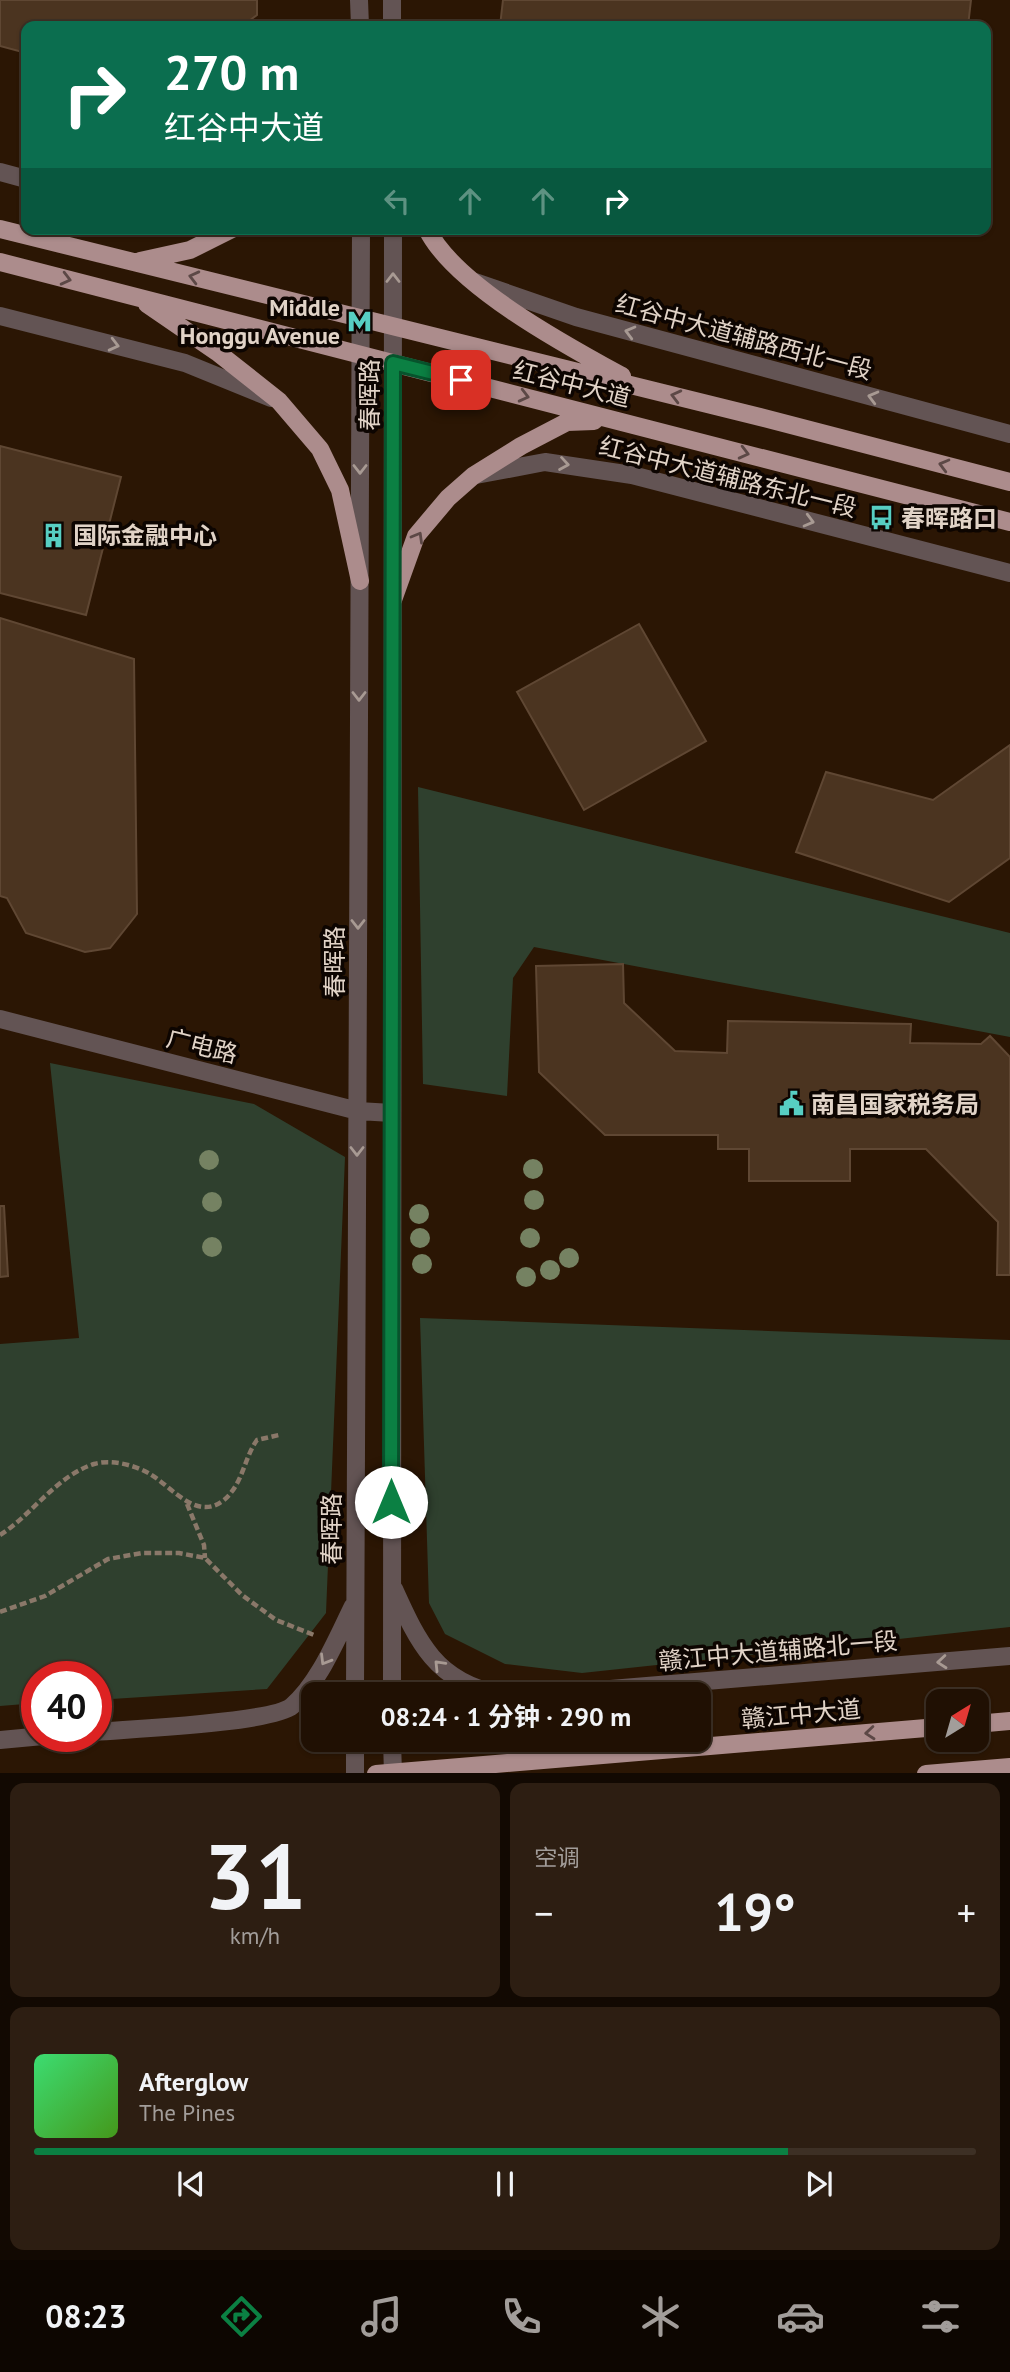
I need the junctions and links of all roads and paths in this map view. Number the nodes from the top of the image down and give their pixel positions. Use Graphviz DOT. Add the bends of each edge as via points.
graph roads {
  1 [pos="359,0"];
  2 [pos="392,0"];
  3 [pos="360,21"];
  4 [pos="392,21"];
  5 [pos="0,172"];
  6 [pos="21,178"];
  7 [pos="0,229"];
  8 [pos="21,234"];
  9 [pos="25,235"];
  10 [pos="220,235"];
  11 [pos="361,235"];
  12 [pos="393,235"];
  13 [pos="430,235"];
  14 [pos="0,262"];
  15 [pos="135,262"];
  16 [pos="467,279"];
  17 [pos="136,297"];
  18 [pos="0,316"];
  19 [pos="361,318"];
  20 [pos="393,326"];
  21 [pos="361,354"];
  22 [pos="393,363"];
  23 [pos="647,389"];
  24 [pos="279,401"];
  25 [pos="615,420"];
  26 [pos="1010,434"];
  27 [pos="473,476"];
  28 [pos="1010,482"];
  29 [pos="1010,522"];
  30 [pos="1010,573"];
  31 [pos="360,581"];
  32 [pos="393,600"];
  33 [pos="0,1019"];
  34 [pos="358,1111"];
  35 [pos="392,1113"];
  36 [pos="279,1435"];
  37 [pos="187,1503"];
  38 [pos="0,1535"];
  39 [pos="205,1558"];
  40 [pos="391,1583"];
  41 [pos="355,1600"];
  42 [pos="0,1612"];
  43 [pos="335,1643"];
  44 [pos="1010,1656"];
  45 [pos="355,1682"];
  46 [pos="392,1682"];
  47 [pos="463,1682"];
  48 [pos="695,1682"];
  49 [pos="1010,1721"];
  50 [pos="989,1723"];
  51 [pos="926,1728"];
  52 [pos="112,1731"];
  53 [pos="21,1738"];
  54 [pos="0,1740"];
  55 [pos="355,1752"];
  56 [pos="391,1752"];
  57 [pos="1010,1767"];
  58 [pos="355,1773"];
  59 [pos="387,1773"];
  60 [pos="926,1773"];
  1 -- 3 [label="street"];
  2 -- 4 [label="street"];
  5 -- 6 [label="street"];
  7 -- 8 [label="main road, 红谷中大道"];
  9 -- 15 [label="main road, 红谷中大道"];
  10 -- 15 [label="main road" via="190,250"];
  11 -- 19 [label="street, 春晖路"];
  20 -- 12 [label="street, 春晖路, one-way"];
  13 -- 16 [label="main road"];
  14 -- 17 [label="main road, 红谷中大道, one-way"];
  19 -- 15 [label="main road, 红谷中大道, one-way"];
  16 -- 23 [label="main road" via="558,339"];
  26 -- 16 [label="street, 红谷中大道辅路西北一段, one-way" via="576,317"];
  17 -- 21 [label="main road, 红谷中大道"];
  17 -- 24 [label="main road"];
  18 -- 24 [label="street, one-way" via="185,362"];
  19 -- 20 [label="main road, 红谷中大道"];
  19 -- 21 [label="street, 春晖路"];
  20 -- 22 [label="street, 春晖路"];
  20 -- 23 [label="main road, 红谷中大道"];
  21 -- 22 [label="main road, 红谷中大道"];
  21 -- 31 [label="street, 春晖路, one-way"];
  22 -- 25 [label="main road, 红谷中大道, one-way"];
  22 -- 32 [label="street, 春晖路"];
  28 -- 23 [label="main road, 红谷中大道, one-way"];
  24 -- 31 [label="main road" via="320,449 340,490"];
  25 -- 27 [label="main road" via="567,422"];
  25 -- 29 [label="main road, 红谷中大道, one-way"];
  27 -- 30 [label="street, 红谷中大道辅路东北一段, one-way" via="545,461 632,475"];
  32 -- 27 [label="main road, one-way" via="416,536"];
  31 -- 34 [label="street, 春晖路, one-way"];
  32 -- 35 [label="street, 春晖路"];
  33 -- 34 [label="street, 广电路"];
  34 -- 35 [label="street, 广电路"];
  34 -- 41 [label="street, 春晖路, one-way"];
  35 -- 40 [label="street, 春晖路"];
  36 -- 37 [label="path" via="257,1440 224,1500 208,1507"];
  37 -- 38 [label="path" via="150,1474 124,1463 95,1464 67,1479"];
  37 -- 39 [label="path"];
  39 -- 42 [label="path" via="142,1553 108,1559 45,1596"];
  39 -- 43 [label="path" via="242,1595 276,1620"];
  40 -- 46 [label="street, 春晖路"];
  47 -- 40 [label="street, one-way" via="450,1676 414,1633"];
  41 -- 43 [label="street"];
  41 -- 45 [label="street, 春晖路"];
  43 -- 52 [label="street, one-way" via="290,1708 250,1719"];
  44 -- 48 [label="street, 赣江中大道辅路北一段, one-way"];
  49 -- 50 [label="main road"];
  51 -- 59 [label="main road, 赣江中大道, one-way"];
  53 -- 54 [label="street"];
  55 -- 58 [label="street"];
  56 -- 59 [label="street"];
  57 -- 60 [label="main road"];
}
